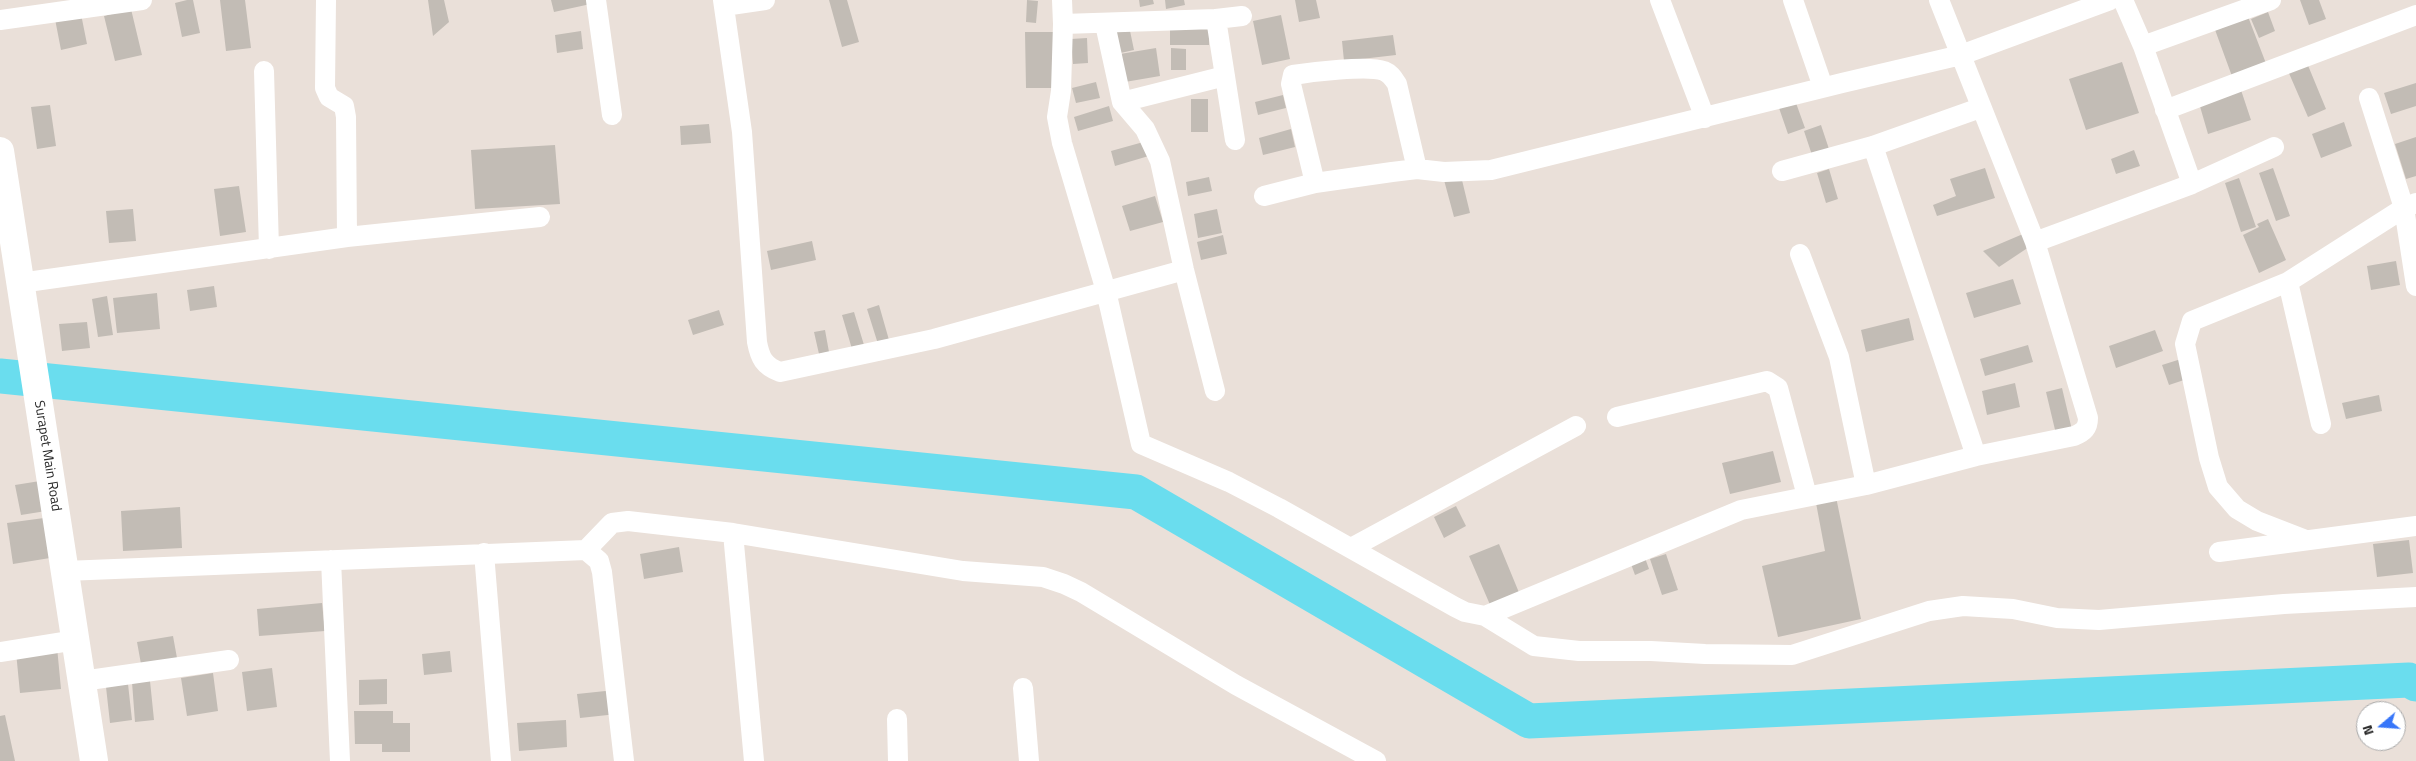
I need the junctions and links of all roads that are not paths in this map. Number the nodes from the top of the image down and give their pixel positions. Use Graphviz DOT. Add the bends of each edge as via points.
graph roads {
  1 [pos="142,0"];
  2 [pos="326,0"];
  3 [pos="596,0"];
  4 [pos="765,0"];
  5 [pos="1062,0"];
  6 [pos="1660,0"];
  7 [pos="1793,0"];
  8 [pos="1939,0"];
  9 [pos="2110,0"];
  10 [pos="2123,0"];
  11 [pos="2271,0"];
  12 [pos="723,3"];
  13 [pos="1204,13"];
  14 [pos="2416,15"];
  15 [pos="1242,16"];
  16 [pos="0,20"];
  17 [pos="1063,24"];
  18 [pos="1105,24"];
  19 [pos="2143,46"];
  20 [pos="1961,55"];
  21 [pos="264,71"];
  22 [pos="1225,76"];
  23 [pos="1823,88"];
  24 [pos="2369,98"];
  25 [pos="1122,102"];
  26 [pos="1980,108"];
  27 [pos="2164,110"];
  28 [pos="612,114"];
  29 [pos="1705,118"];
  30 [pos="1235,140"];
  31 [pos="1873,146"];
  32 [pos="2274,147"];
  33 [pos="0,152"];
  34 [pos="1417,169"];
  35 [pos="1782,171"];
  36 [pos="1315,183"];
  37 [pos="2192,184"];
  38 [pos="3,187"];
  39 [pos="1264,196"];
  40 [pos="2410,205"];
  41 [pos="540,217"];
  42 [pos="347,237"];
  43 [pos="2035,242"];
  44 [pos="269,249"];
  45 [pos="1800,254"];
  46 [pos="1184,270"];
  47 [pos="20,282"];
  48 [pos="2288,282"];
  49 [pos="2416,286"];
  50 [pos="1106,291"];
  51 [pos="1215,391"];
  52 [pos="1618,417"];
  53 [pos="2321,424"];
  54 [pos="1576,426"];
  55 [pos="1976,456"];
  56 [pos="1866,485"];
  57 [pos="1807,496"];
  58 [pos="2416,526"];
  59 [pos="733,533"];
  60 [pos="2306,540"];
  61 [pos="1351,548"];
  62 [pos="586,550"];
  63 [pos="2219,552"];
  64 [pos="484,554"];
  65 [pos="331,560"];
  66 [pos="65,571"];
  67 [pos="2416,597"];
  68 [pos="1485,616"];
  69 [pos="76,640"];
  70 [pos="0,652"];
  71 [pos="229,660"];
  72 [pos="82,681"];
  73 [pos="1024,688"];
  74 [pos="897,719"];
  75 [pos="94,761"];
  76 [pos="340,761"];
  77 [pos="501,761"];
  78 [pos="624,761"];
  79 [pos="754,761"];
  80 [pos="898,761"];
  81 [pos="1029,761"];
  82 [pos="1376,761"];
  1 -- 16 [label="street"];
  2 -- 42 [label="street" via="325,88 329,97 344,106 346,117"];
  3 -- 28 [label="street"];
  4 -- 12 [label="street"];
  5 -- 17 [label="street"];
  6 -- 29 [label="street"];
  7 -- 23 [label="street"];
  8 -- 20 [label="street"];
  9 -- 20 [label="street"];
  10 -- 19 [label="street"];
  11 -- 19 [label="street"];
  12 -- 50 [label="street" via="742,132 757,342 760,357 768,368 780,372 934,339"];
  13 -- 15 [label="street"];
  13 -- 18 [label="street"];
  13 -- 22 [label="street"];
  14 -- 27 [label="street"];
  17 -- 18 [label="street"];
  17 -- 50 [label="street" via="1057,117"];
  18 -- 25 [label="street"];
  19 -- 27 [label="street"];
  20 -- 23 [label="street"];
  20 -- 26 [label="street"];
  21 -- 44 [label="street"];
  22 -- 25 [label="street"];
  22 -- 30 [label="street"];
  23 -- 29 [label="street"];
  24 -- 40 [label="street"];
  25 -- 46 [label="street" via="1145,129 1160,161"];
  26 -- 31 [label="street"];
  26 -- 43 [label="street"];
  27 -- 37 [label="street"];
  29 -- 34 [label="street" via="1491,170 1444,172"];
  31 -- 35 [label="street"];
  31 -- 55 [label="street"];
  32 -- 37 [label="street"];
  33 -- 38 [label="main road, Surapet Main Road"];
  34 -- 36 [label="street"];
  34 -- 36 [label="street" via="1397,84 1392,75 1369,69 1293,75 1291,84"];
  36 -- 39 [label="street"];
  37 -- 43 [label="street"];
  38 -- 47 [label="main road, Surapet Main Road"];
  40 -- 48 [label="street"];
  40 -- 49 [label="street"];
  41 -- 42 [label="street"];
  42 -- 44 [label="street"];
  43 -- 55 [label="street" via="2084,401 2088,426 2074,436"];
  44 -- 47 [label="street"];
  45 -- 56 [label="street" via="1838,358"];
  46 -- 50 [label="street"];
  46 -- 51 [label="street"];
  47 -- 66 [label="main road, Surapet Main Road"];
  48 -- 53 [label="street"];
  48 -- 60 [label="street" via="2192,321 2184,344 2208,458 2218,488 2236,509"];
  50 -- 61 [label="street" via="1142,444 1229,482"];
  52 -- 57 [label="street" via="1767,382 1778,388"];
  54 -- 61 [label="street"];
  55 -- 56 [label="street"];
  56 -- 57 [label="street"];
  57 -- 68 [label="street" via="1741,510"];
  58 -- 60 [label="street"];
  59 -- 62 [label="street" via="618,521 605,528"];
  59 -- 79 [label="street"];
  59 -- 82 [label="street" via="964,571 1043,577 1064,584"];
  60 -- 63 [label="street"];
  61 -- 68 [label="street" via="1455,607"];
  62 -- 64 [label="street"];
  62 -- 78 [label="street" via="599,562 602,572"];
  64 -- 65 [label="street"];
  64 -- 77 [label="street"];
  65 -- 66 [label="street"];
  65 -- 76 [label="street"];
  66 -- 69 [label="main road, Surapet Main Road"];
  67 -- 68 [label="street" via="2284,604 2099,620 1963,606 1929,611 1792,655 1579,651 1534,646"];
  69 -- 70 [label="street"];
  69 -- 72 [label="main road, Surapet Main Road"];
  71 -- 72 [label="street"];
  72 -- 75 [label="main road, Surapet Main Road"];
  73 -- 81 [label="street"];
  74 -- 80 [label="street"];
}
